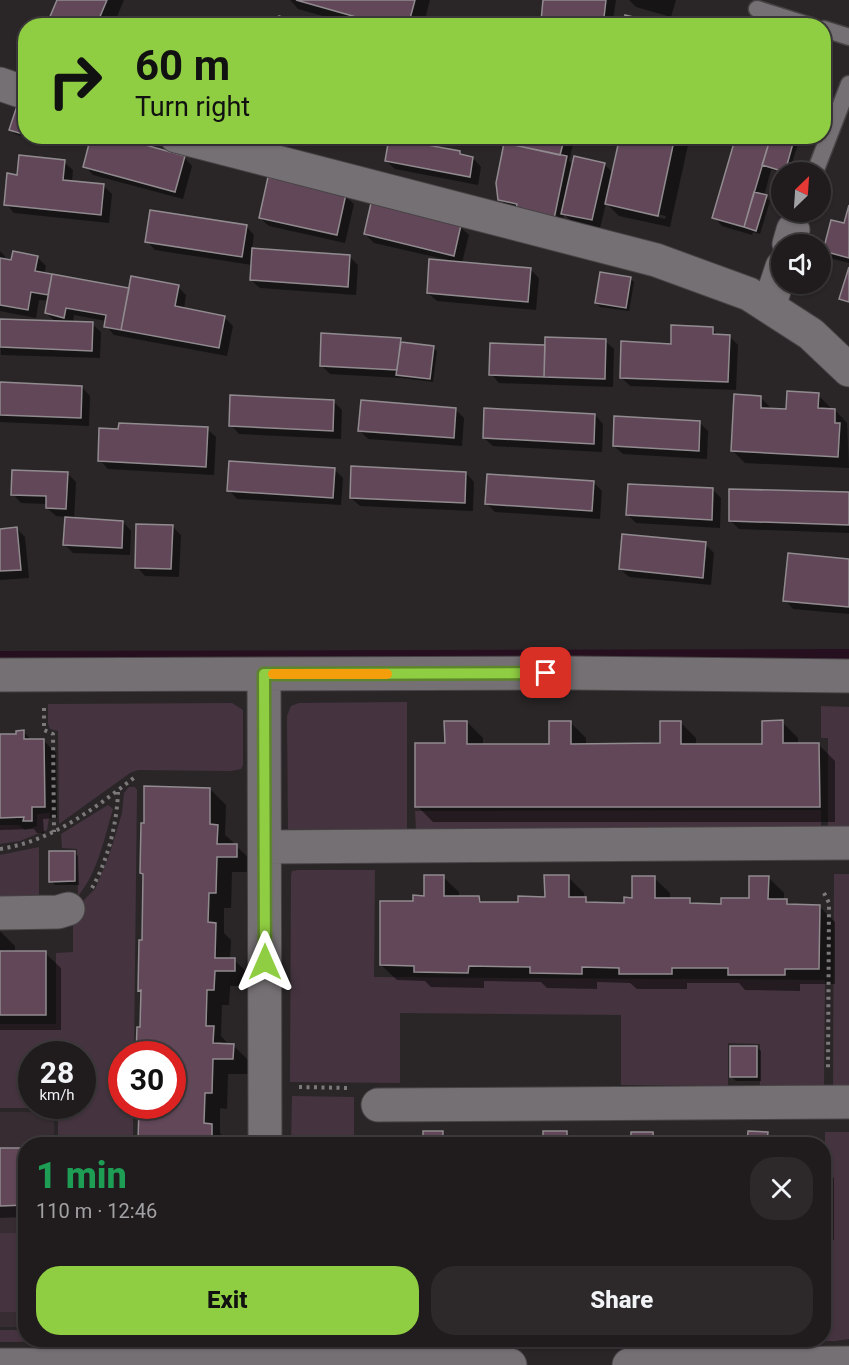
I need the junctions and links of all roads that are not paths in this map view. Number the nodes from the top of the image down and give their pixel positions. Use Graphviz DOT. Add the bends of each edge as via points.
graph roads {
  1 [pos="757,9"];
  2 [pos="786,18"];
  3 [pos="831,31"];
  4 [pos="849,37"];
  5 [pos="0,84"];
  6 [pos="849,84"];
  7 [pos="18,90"];
  8 [pos="831,131"];
  9 [pos="207,144"];
  10 [pos="826,144"];
  11 [pos="819,162"];
  12 [pos="773,294"];
  13 [pos="769,306"];
  14 [pos="849,370"];
  15 [pos="264,674"];
  16 [pos="0,675"];
  17 [pos="849,676"];
  18 [pos="849,843"];
  19 [pos="265,847"];
  20 [pos="68,909"];
  21 [pos="0,913"];
  22 [pos="849,1102"];
  23 [pos="378,1105"];
  24 [pos="265,1137"];
  25 [pos="265,1352"];
  26 [pos="849,1363"];
  27 [pos="0,1365"];
  28 [pos="510,1365"];
  29 [pos="629,1365"];
  1 -- 2 [label="lane"];
  3 -- 4 [label="lane"];
  5 -- 7 [label="street"];
  6 -- 8 [label="lane"];
  9 -- 13 [label="street" via="656,260 749,294"];
  10 -- 11 [label="lane"];
  12 -- 13 [label="street"];
  13 -- 14 [label="street" via="812,334"];
  15 -- 16 [label="street"];
  15 -- 17 [label="street"];
  15 -- 19 [label="street"];
  18 -- 19 [label="street"];
  19 -- 24 [label="street"];
  20 -- 21 [label="street"];
  22 -- 23 [label="street"];
  25 -- 27 [label="street"];
  25 -- 28 [label="street"];
  26 -- 29 [label="street"];
}
